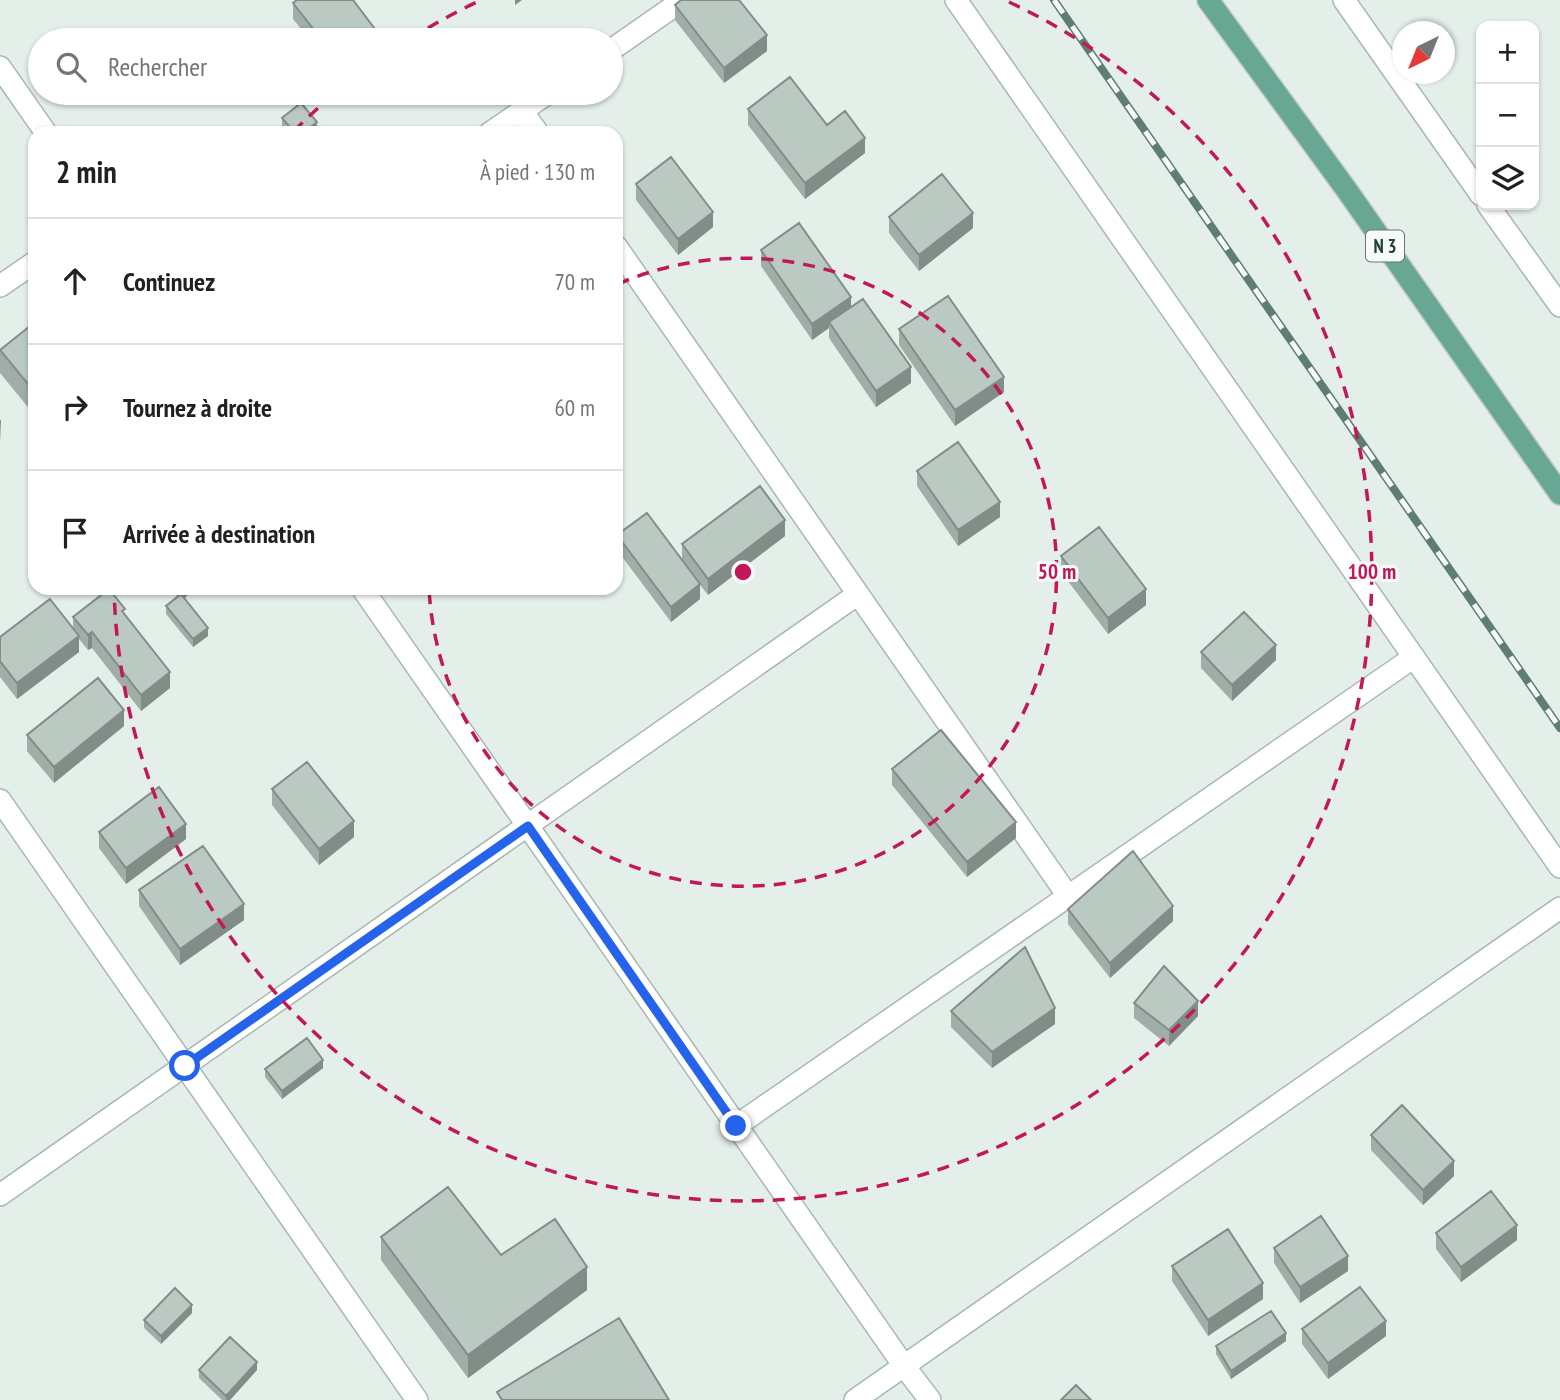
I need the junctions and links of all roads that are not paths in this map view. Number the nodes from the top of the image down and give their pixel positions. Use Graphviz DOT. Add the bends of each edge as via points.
graph roads {
  1 [pos="682,0"];
  2 [pos="956,0"];
  3 [pos="1208,0"];
  4 [pos="1344,0"];
  5 [pos="623,42"];
  6 [pos="0,67"];
  7 [pos="531,105"];
  8 [pos="522,111"];
  9 [pos="41,126"];
  10 [pos="500,126"];
  11 [pos="533,126"];
  12 [pos="1476,188"];
  13 [pos="1492,210"];
  14 [pos="623,256"];
  15 [pos="28,267"];
  16 [pos="0,286"];
  17 [pos="1560,306"];
  18 [pos="1560,494"];
  19 [pos="858,594"];
  20 [pos="367,595"];
  21 [pos="1414,657"];
  22 [pos="0,800"];
  23 [pos="528,826"];
  24 [pos="1560,867"];
  25 [pos="1068,896"];
  26 [pos="1560,908"];
  27 [pos="185,1066"];
  28 [pos="736,1126"];
  29 [pos="0,1195"];
  30 [pos="904,1366"];
  31 [pos="417,1400"];
  32 [pos="855,1400"];
  33 [pos="930,1400"];
  1 -- 5 [label="street"];
  2 -- 21 [label="street"];
  3 -- 18 [label="main road, N 3"];
  4 -- 12 [label="street"];
  6 -- 9 [label="street"];
  7 -- 8 [label="street"];
  8 -- 10 [label="street"];
  8 -- 11 [label="street"];
  13 -- 17 [label="street"];
  14 -- 19 [label="street"];
  15 -- 16 [label="street"];
  19 -- 23 [label="street"];
  19 -- 25 [label="street"];
  20 -- 23 [label="street"];
  21 -- 24 [label="street"];
  21 -- 25 [label="street"];
  22 -- 27 [label="street"];
  23 -- 27 [label="street"];
  23 -- 28 [label="street"];
  25 -- 28 [label="street"];
  26 -- 30 [label="street"];
  27 -- 29 [label="street"];
  27 -- 31 [label="street"];
  28 -- 30 [label="street"];
  30 -- 32 [label="street"];
  30 -- 33 [label="street"];
}
